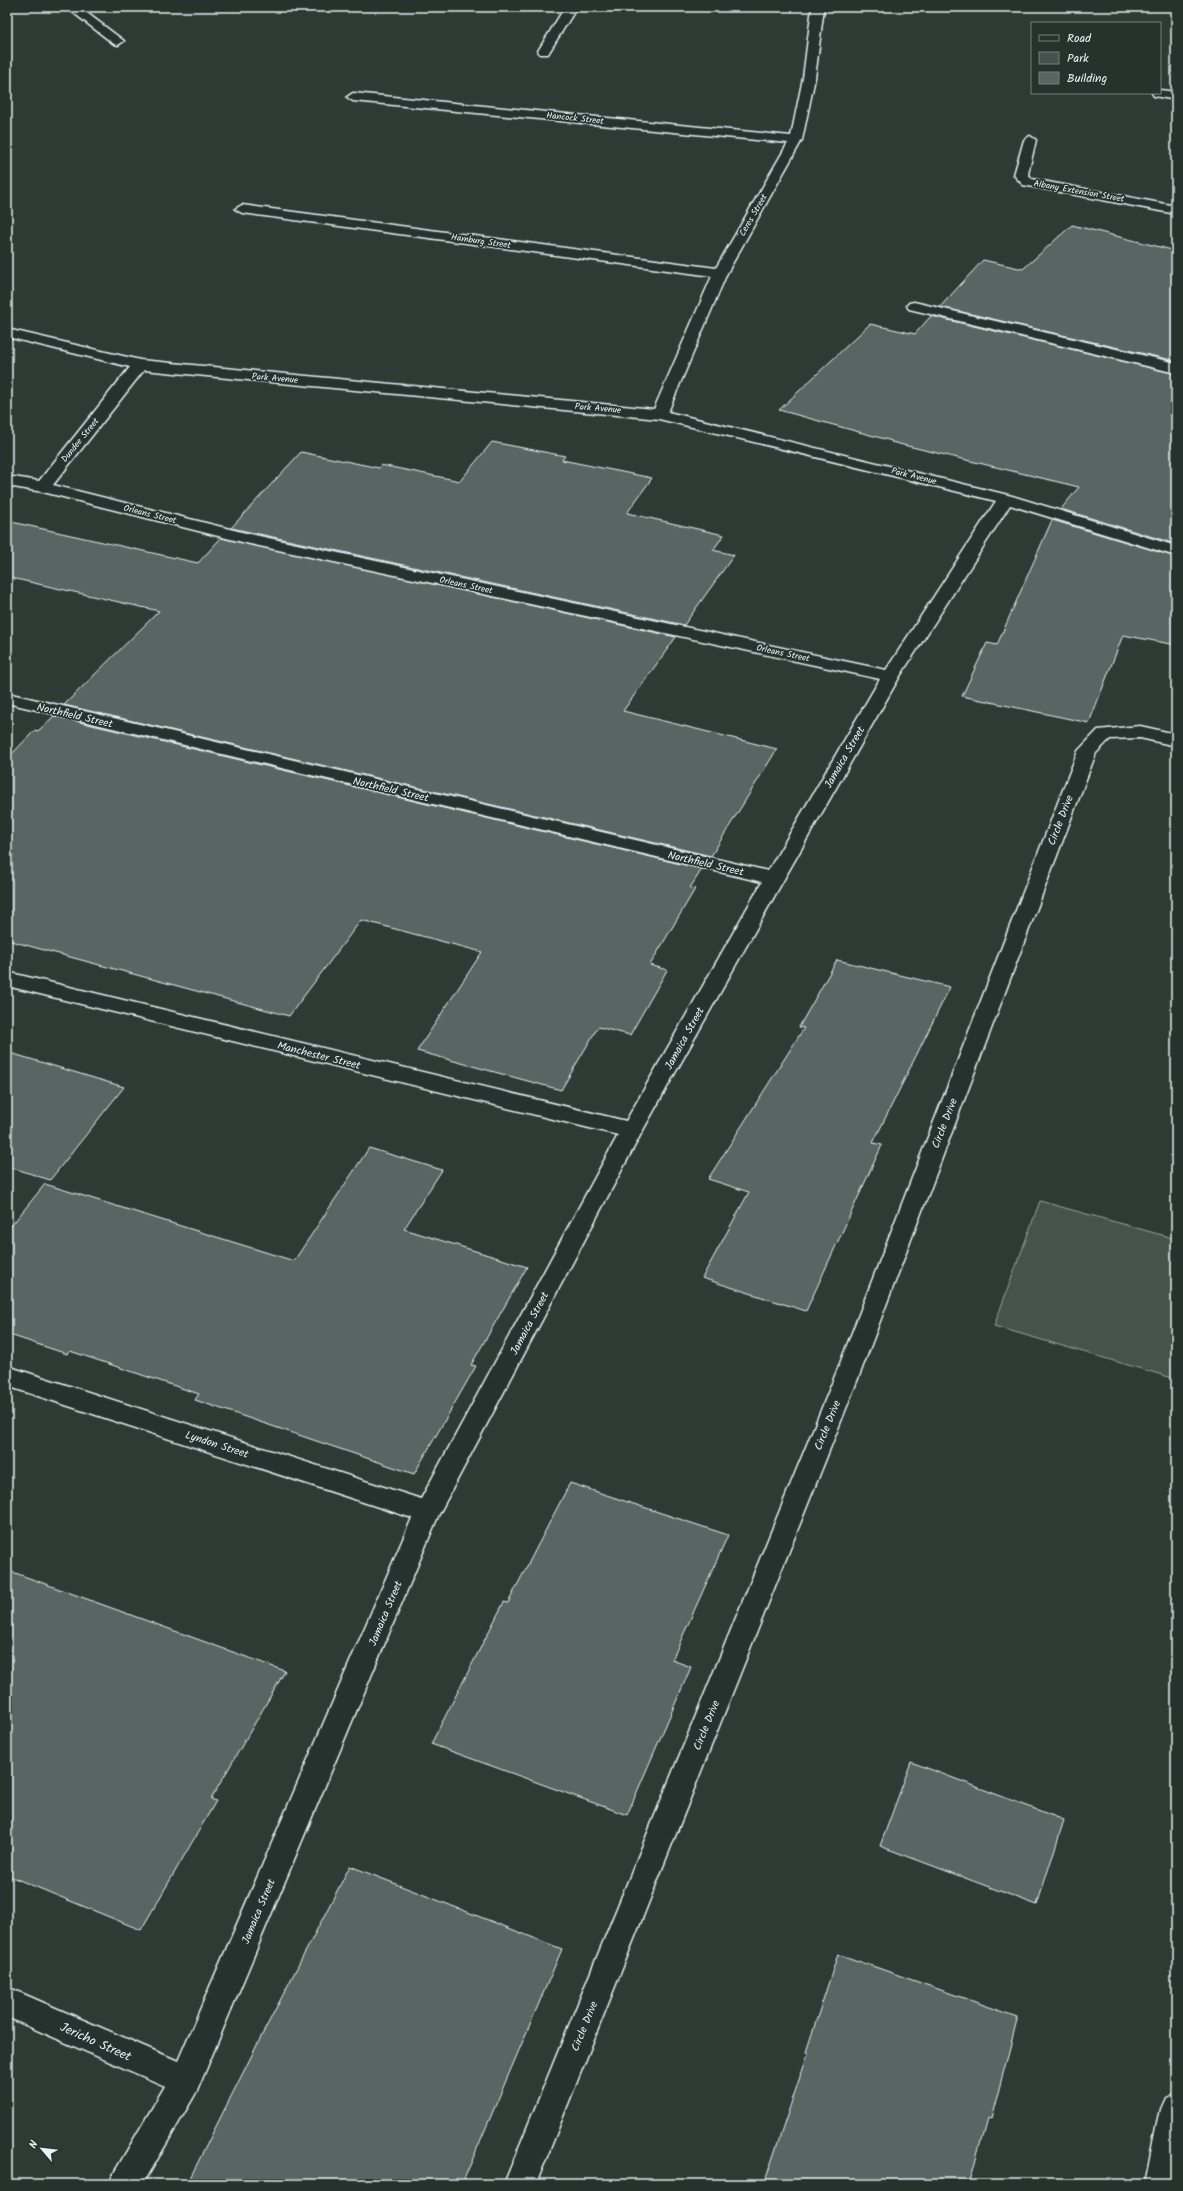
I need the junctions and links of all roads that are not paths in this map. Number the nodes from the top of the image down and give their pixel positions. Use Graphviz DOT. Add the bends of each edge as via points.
graph roads {
  1 [pos="72,7"];
  2 [pos="571,7"];
  3 [pos="818,7"];
  4 [pos="118,41"];
  5 [pos="544,51"];
  6 [pos="1161,94"];
  7 [pos="1176,96"];
  8 [pos="353,97"];
  9 [pos="796,140"];
  10 [pos="1030,140"];
  11 [pos="242,209"];
  12 [pos="1176,210"];
  13 [pos="720,273"];
  14 [pos="914,306"];
  15 [pos="7,333"];
  16 [pos="140,365"];
  17 [pos="1176,368"];
  18 [pos="659,414"];
  19 [pos="7,481"];
  20 [pos="43,487"];
  21 [pos="1006,499"];
  22 [pos="1176,551"];
  23 [pos="891,676"];
  24 [pos="7,698"];
  25 [pos="1176,740"];
  26 [pos="774,879"];
  27 [pos="7,979"];
  28 [pos="632,1130"];
  29 [pos="7,1376"];
  30 [pos="427,1512"];
  31 [pos="7,2002"];
  32 [pos="186,2080"];
  33 [pos="1176,2108"];
  34 [pos="125,2184"];
  35 [pos="520,2184"];
  36 [pos="1161,2184"];
  1 -- 4 [label="street"];
  2 -- 5 [label="street"];
  3 -- 9 [label="street, Ceres Street" via="809,78"];
  6 -- 7 [label="street"];
  8 -- 9 [label="street, Hancock Street"];
  9 -- 13 [label="street, Ceres Street"];
  10 -- 12 [label="street, Albany Extension Street" via="1021,175 1028,182"];
  11 -- 13 [label="street, Hamburg Street"];
  13 -- 18 [label="street, Ceres Street"];
  14 -- 17 [label="street"];
  15 -- 16 [label="street, Park Avenue"];
  16 -- 18 [label="street, Park Avenue"];
  16 -- 20 [label="street, Dundee Street"];
  18 -- 21 [label="street, Park Avenue"];
  19 -- 20 [label="street"];
  20 -- 23 [label="street, Orleans Street" via="250,539"];
  21 -- 22 [label="street, Park Avenue"];
  21 -- 23 [label="street, Jamaica Street"];
  23 -- 26 [label="street, Jamaica Street"];
  24 -- 26 [label="street, Northfield Street"];
  25 -- 35 [label="street, Circle Drive" via="1140,732 1105,734 1087,752 849,1371"];
  26 -- 28 [label="street, Jamaica Street"];
  27 -- 28 [label="street, Manchester Street"];
  28 -- 30 [label="street, Jamaica Street"];
  29 -- 30 [label="street, Lyndon Street"];
  30 -- 32 [label="street, Jamaica Street"];
  31 -- 32 [label="street, Jericho Street"];
  32 -- 34 [label="street, Jamaica Street"];
  33 -- 36 [label="street"];
}
